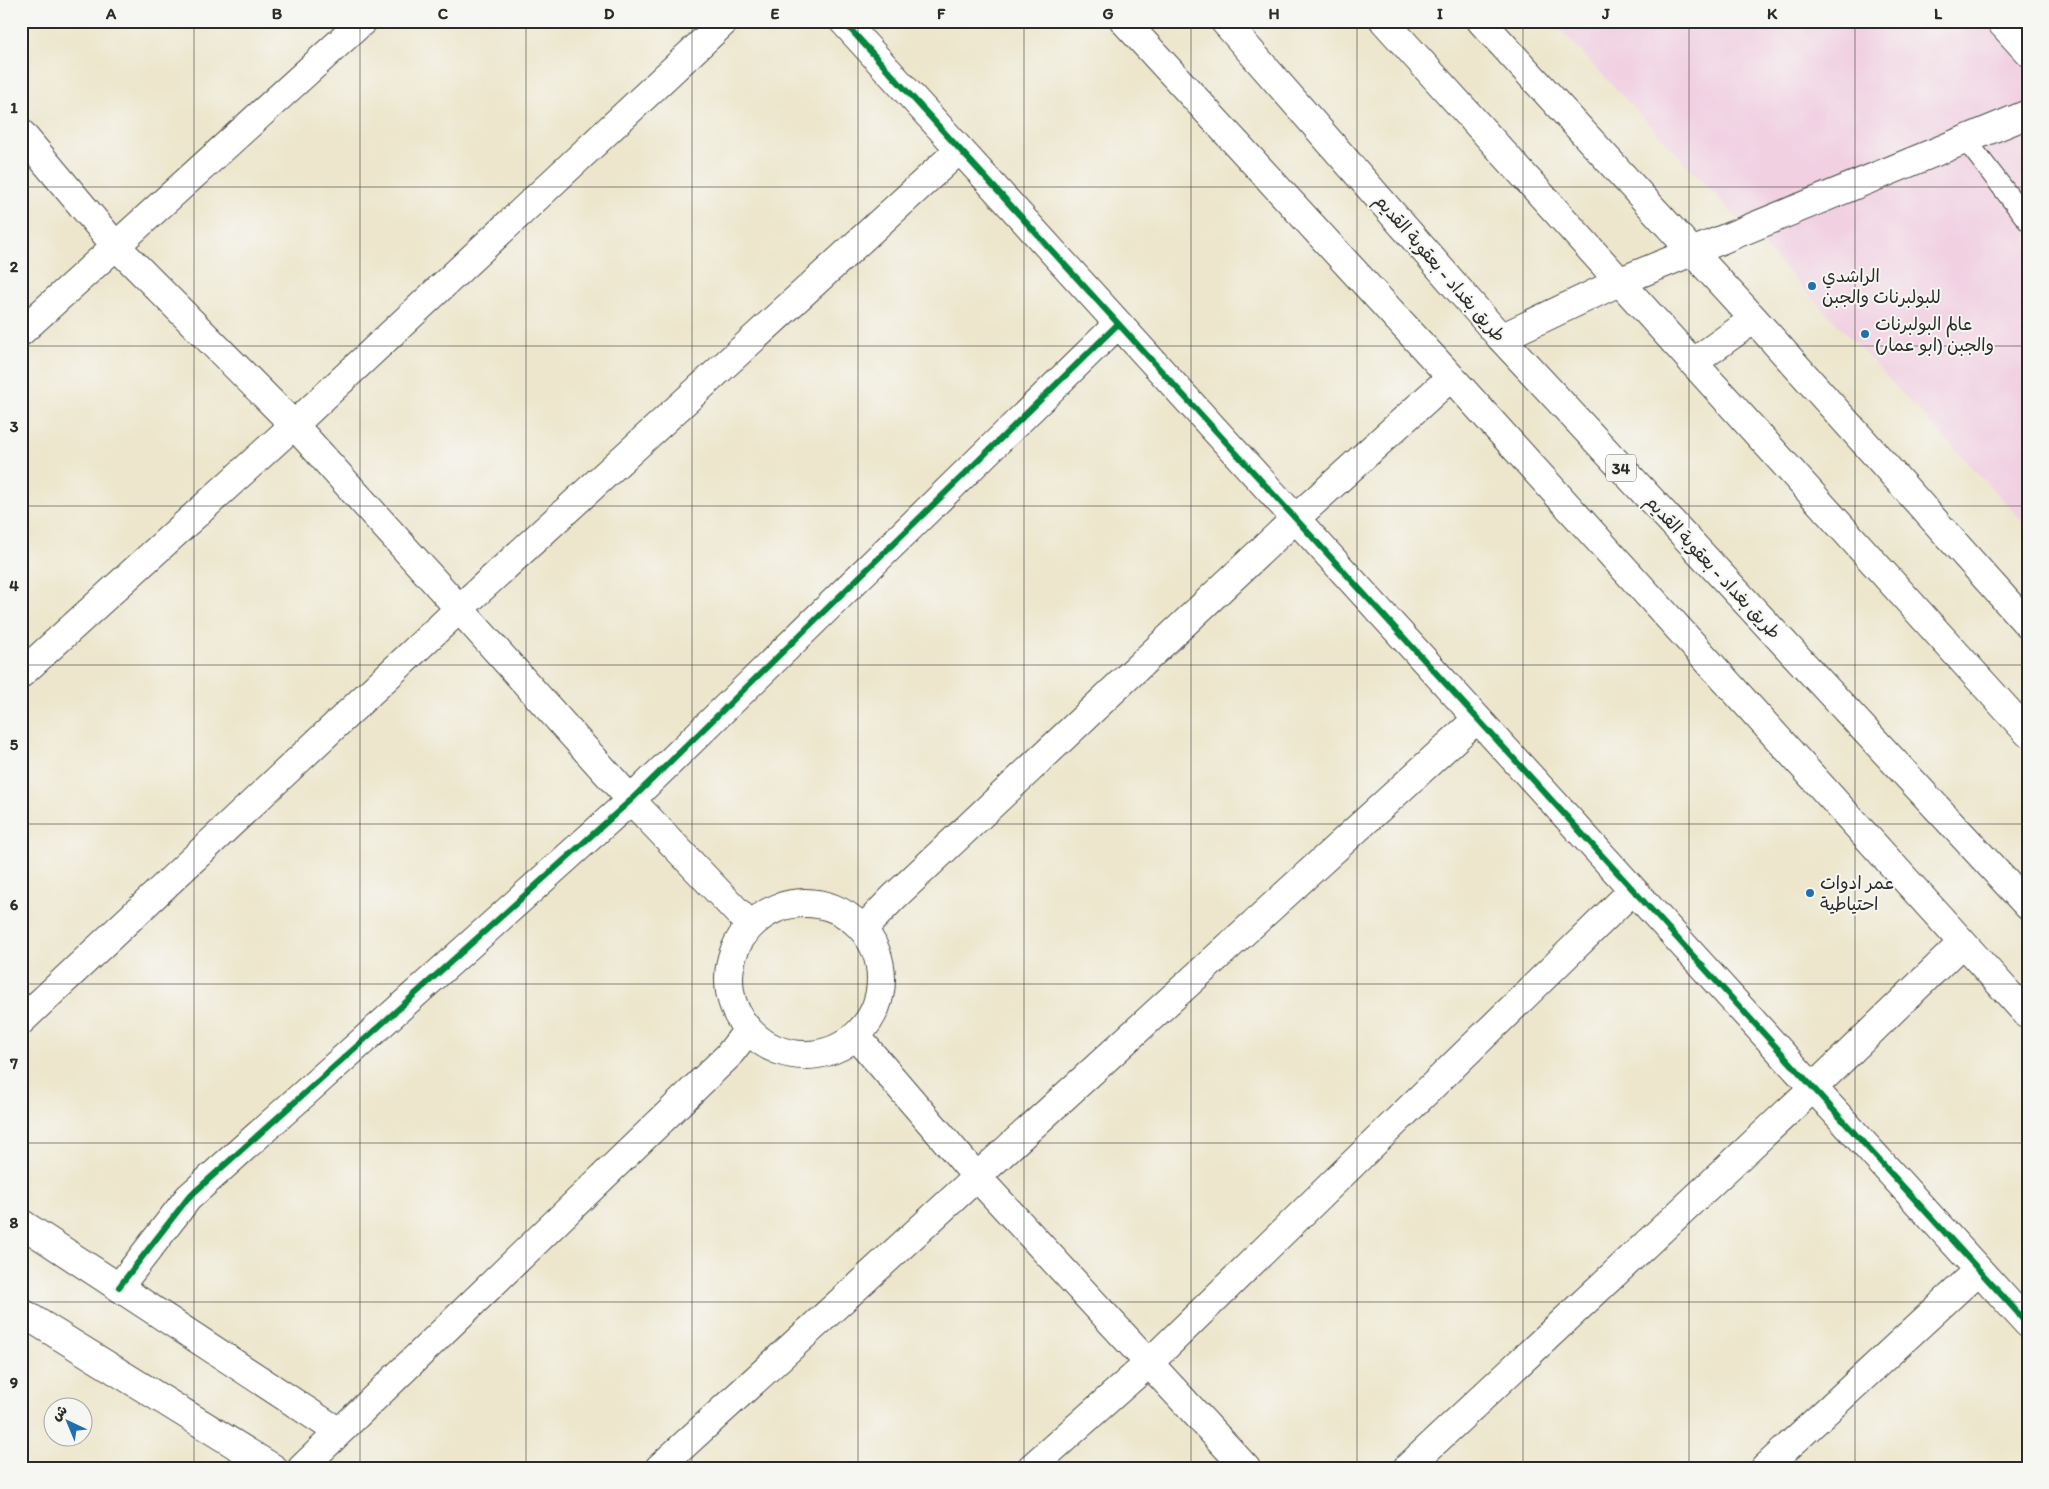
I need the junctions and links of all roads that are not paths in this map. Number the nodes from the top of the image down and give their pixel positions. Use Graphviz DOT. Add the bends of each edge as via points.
graph roads {
  1 [pos="363,21"];
  2 [pos="725,21"];
  3 [pos="842,21"];
  4 [pos="1124,21"];
  5 [pos="1224,21"];
  6 [pos="1384,21"];
  7 [pos="1481,21"];
  8 [pos="2000,21"];
  9 [pos="2028,52"];
  10 [pos="2028,114"];
  11 [pos="21,133"];
  12 [pos="1966,140"];
  13 [pos="959,150"];
  14 [pos="2028,221"];
  15 [pos="115,245"];
  16 [pos="1692,252"];
  17 [pos="1621,281"];
  18 [pos="1754,319"];
  19 [pos="1118,324"];
  20 [pos="21,332"];
  21 [pos="1501,338"];
  22 [pos="1694,362"];
  23 [pos="1451,377"];
  24 [pos="294,425"];
  25 [pos="1295,519"];
  26 [pos="459,609"];
  27 [pos="2028,625"];
  28 [pos="21,674"];
  29 [pos="1477,719"];
  30 [pos="2028,733"];
  31 [pos="631,800"];
  32 [pos="1633,890"];
  33 [pos="2028,906"];
  34 [pos="749,924"];
  35 [pos="864,928"];
  36 [pos="1962,943"];
  37 [pos="2028,1015"];
  38 [pos="21,1020"];
  39 [pos="748,1030"];
  40 [pos="857,1037"];
  41 [pos="1813,1088"];
  42 [pos="977,1177"];
  43 [pos="21,1223"];
  44 [pos="1979,1270"];
  45 [pos="119,1287"];
  46 [pos="21,1312"];
  47 [pos="2028,1324"];
  48 [pos="1149,1363"];
  49 [pos="339,1432"];
  50 [pos="313,1465"];
  51 [pos="273,1468"];
  52 [pos="660,1468"];
  53 [pos="1031,1468"];
  54 [pos="1246,1468"];
  55 [pos="1407,1468"];
  56 [pos="1765,1468"];
  1 -- 15 [label="main road"];
  2 -- 24 [label="main road"];
  3 -- 13 [label="main road"];
  4 -- 23 [label="main road"];
  5 -- 21 [label="main road, طريق بغداد - بعقوبة القديم / 34"];
  6 -- 17 [label="main road"];
  7 -- 16 [label="main road"];
  8 -- 9 [label="main road"];
  10 -- 12 [label="main road"];
  11 -- 15 [label="main road"];
  12 -- 14 [label="lane"];
  12 -- 16 [label="main road"];
  13 -- 19 [label="main road"];
  13 -- 26 [label="main road"];
  15 -- 20 [label="main road"];
  15 -- 24 [label="main road"];
  16 -- 17 [label="main road"];
  16 -- 18 [label="main road"];
  17 -- 21 [label="main road"];
  17 -- 22 [label="main road"];
  18 -- 22 [label="main road"];
  18 -- 27 [label="main road"];
  19 -- 25 [label="main road"];
  19 -- 31 [label="main road"];
  21 -- 33 [label="main road, طريق بغداد - بعقوبة القديم / 34"];
  22 -- 30 [label="main road"];
  23 -- 25 [label="main road"];
  23 -- 36 [label="main road"];
  24 -- 26 [label="main road"];
  24 -- 28 [label="main road"];
  25 -- 29 [label="main road"];
  25 -- 35 [label="main road"];
  26 -- 31 [label="main road"];
  26 -- 38 [label="main road"];
  29 -- 32 [label="main road"];
  29 -- 42 [label="main road"];
  31 -- 34 [label="main road"];
  31 -- 45 [label="main road" via="188,1198"];
  32 -- 41 [label="main road"];
  32 -- 48 [label="main road"];
  34 -- 35 [label="main road" via="781,906 811,902 840,910"];
  34 -- 39 [label="main road" via="736,946 728,975 732,1004"];
  35 -- 40 [label="main road" via="879,954 883,984 875,1013"];
  36 -- 37 [label="main road"];
  36 -- 41 [label="main road"];
  39 -- 40 [label="main road" via="771,1049 801,1056 831,1052"];
  39 -- 49 [label="main road" via="728,1056"];
  40 -- 42 [label="main road"];
  41 -- 44 [label="main road"];
  41 -- 55 [label="main road"];
  42 -- 48 [label="main road"];
  42 -- 52 [label="main road"];
  43 -- 45 [label="main road"];
  44 -- 47 [label="main road"];
  44 -- 56 [label="main road"];
  45 -- 49 [label="main road"];
  46 -- 51 [label="main road"];
  48 -- 53 [label="main road"];
  48 -- 54 [label="main road"];
  49 -- 50 [label="main road"];
}
